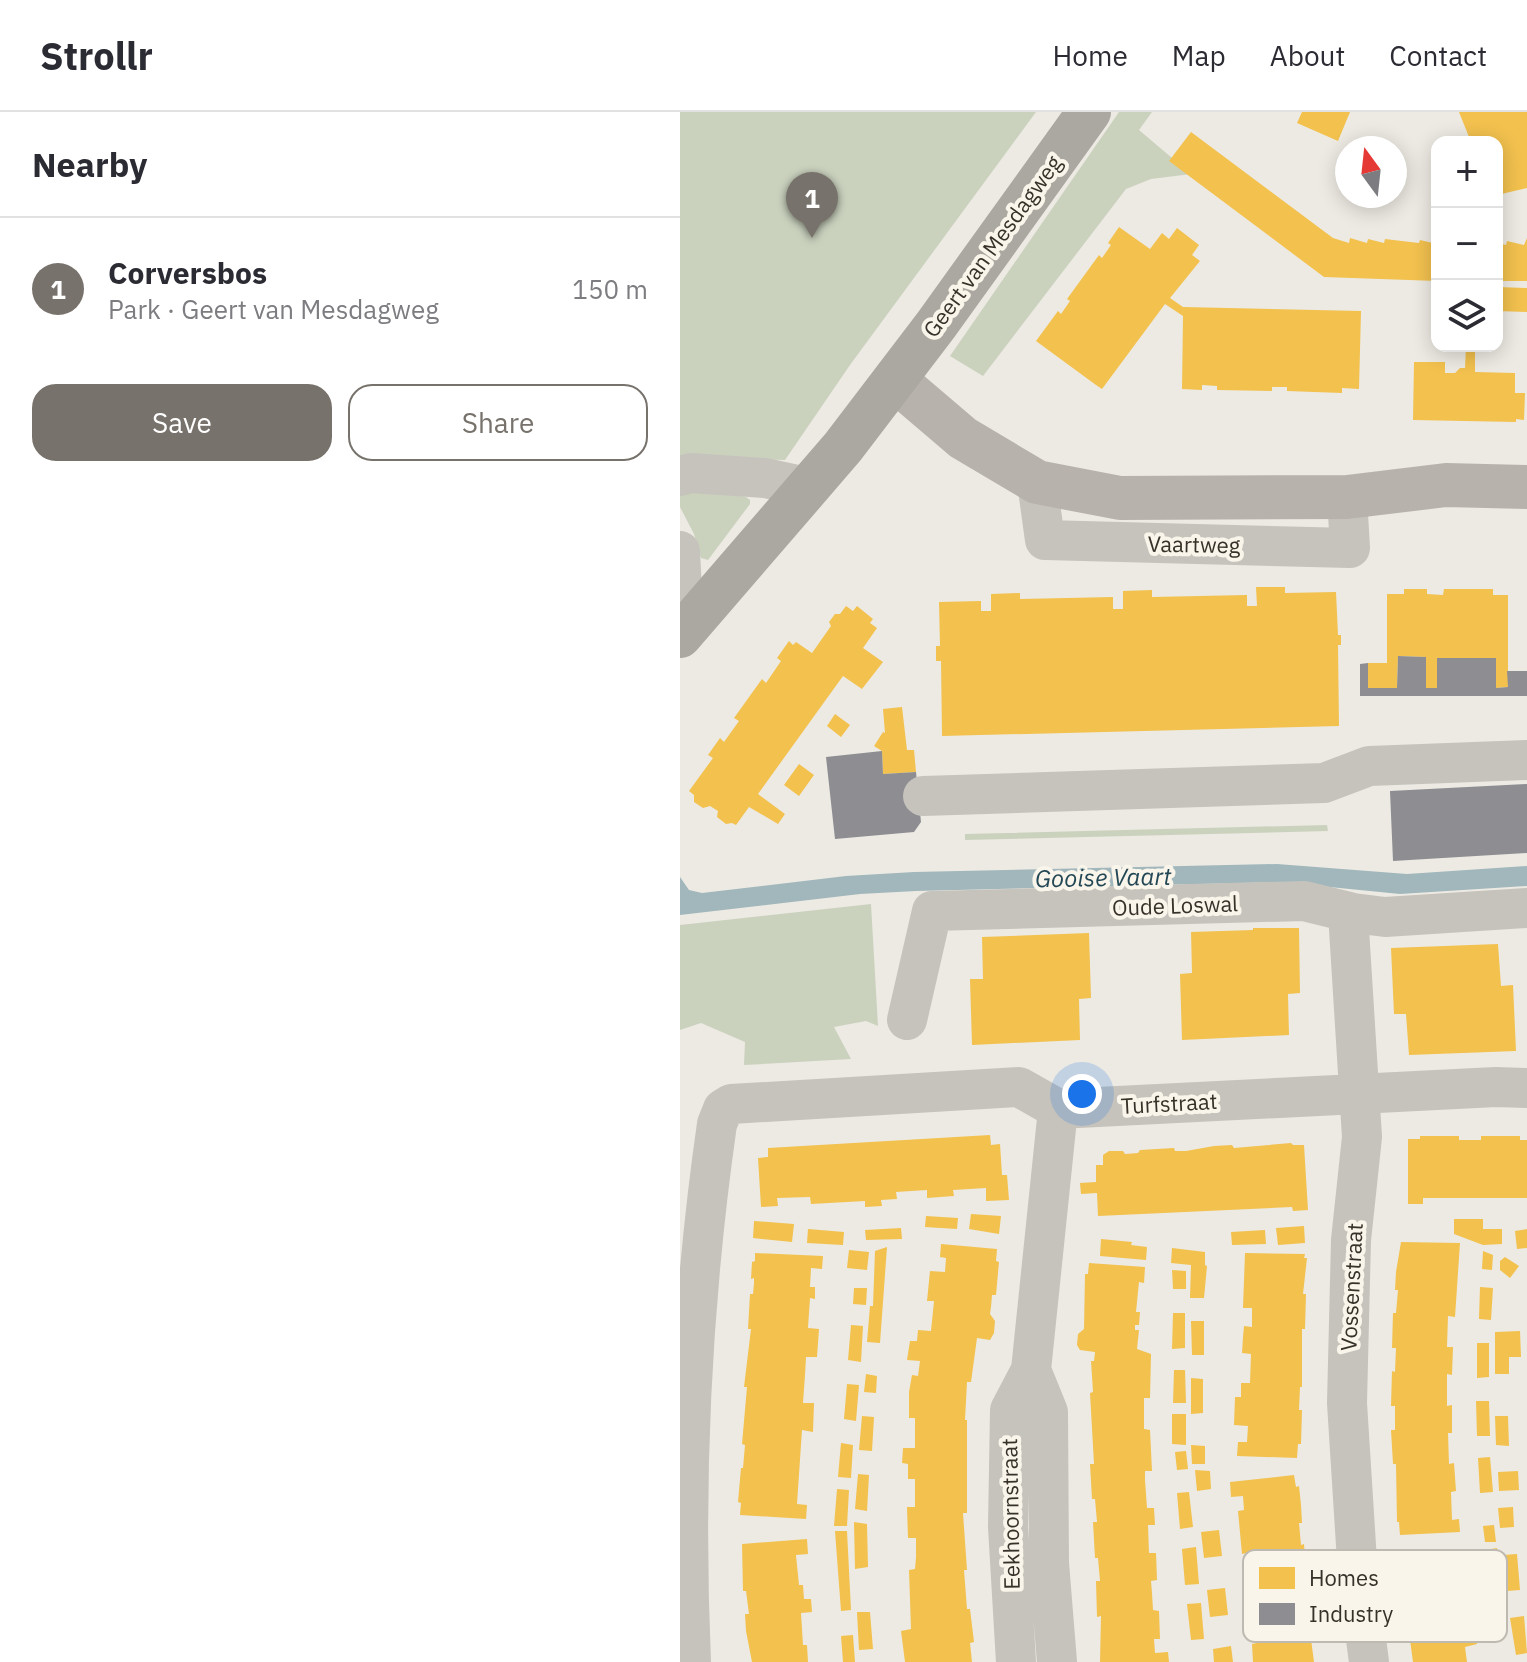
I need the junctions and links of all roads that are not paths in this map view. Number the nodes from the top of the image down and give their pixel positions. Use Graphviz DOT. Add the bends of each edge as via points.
graph roads {
  1 [pos="1089,112"];
  2 [pos="895,380"];
  3 [pos="680,476"];
  4 [pos="807,487"];
  5 [pos="1527,487"];
  6 [pos="680,551"];
  7 [pos="682,634"];
  8 [pos="1527,760"];
  9 [pos="923,796"];
  10 [pos="1527,908"];
  11 [pos="1353,913"];
  12 [pos="907,1020"];
  13 [pos="1527,1088"];
  14 [pos="1359,1094"];
  15 [pos="1058,1109"];
  16 [pos="1031,1370"];
  17 [pos="1356,1550"];
  18 [pos="1367,1642"];
  19 [pos="691,1662"];
  20 [pos="1016,1662"];
  21 [pos="1057,1662"];
  22 [pos="1369,1662"];
  1 -- 2 [label="main road, Geert van Mesdagweg"];
  2 -- 4 [label="main road, Geert van Mesdagweg"];
  2 -- 5 [label="street, Vaartweg" via="963,438 1037,482 1120,498 1347,497 1446,485"];
  3 -- 4 [label="street" via="765,478"];
  4 -- 7 [label="main road, Geert van Mesdagweg"];
  6 -- 7 [label="street"];
  8 -- 9 [label="street" via="1369,766 1324,783"];
  10 -- 11 [label="street, Oude Loswal" via="1385,917"];
  11 -- 12 [label="street, Oude Loswal" via="1304,901 932,911"];
  11 -- 14 [label="street, Vossenstraat" via="1349,929"];
  13 -- 14 [label="street, Turfstraat"];
  14 -- 15 [label="street, Turfstraat"];
  14 -- 17 [label="street, Vossenstraat" via="1362,1137 1351,1240 1347,1403"];
  15 -- 16 [label="street, Eekhoornstraat"];
  15 -- 19 [label="street" via="1019,1087 742,1101 723,1109 708,1186 691,1373 686,1468"];
  16 -- 20 [label="street, Eekhoornstraat" via="1010,1410 1008,1447"];
  16 -- 21 [label="street, Eekhoornstraat" via="1048,1412 1048,1526"];
  18 -- 22 [label="street, Vossenstraat"];
}
